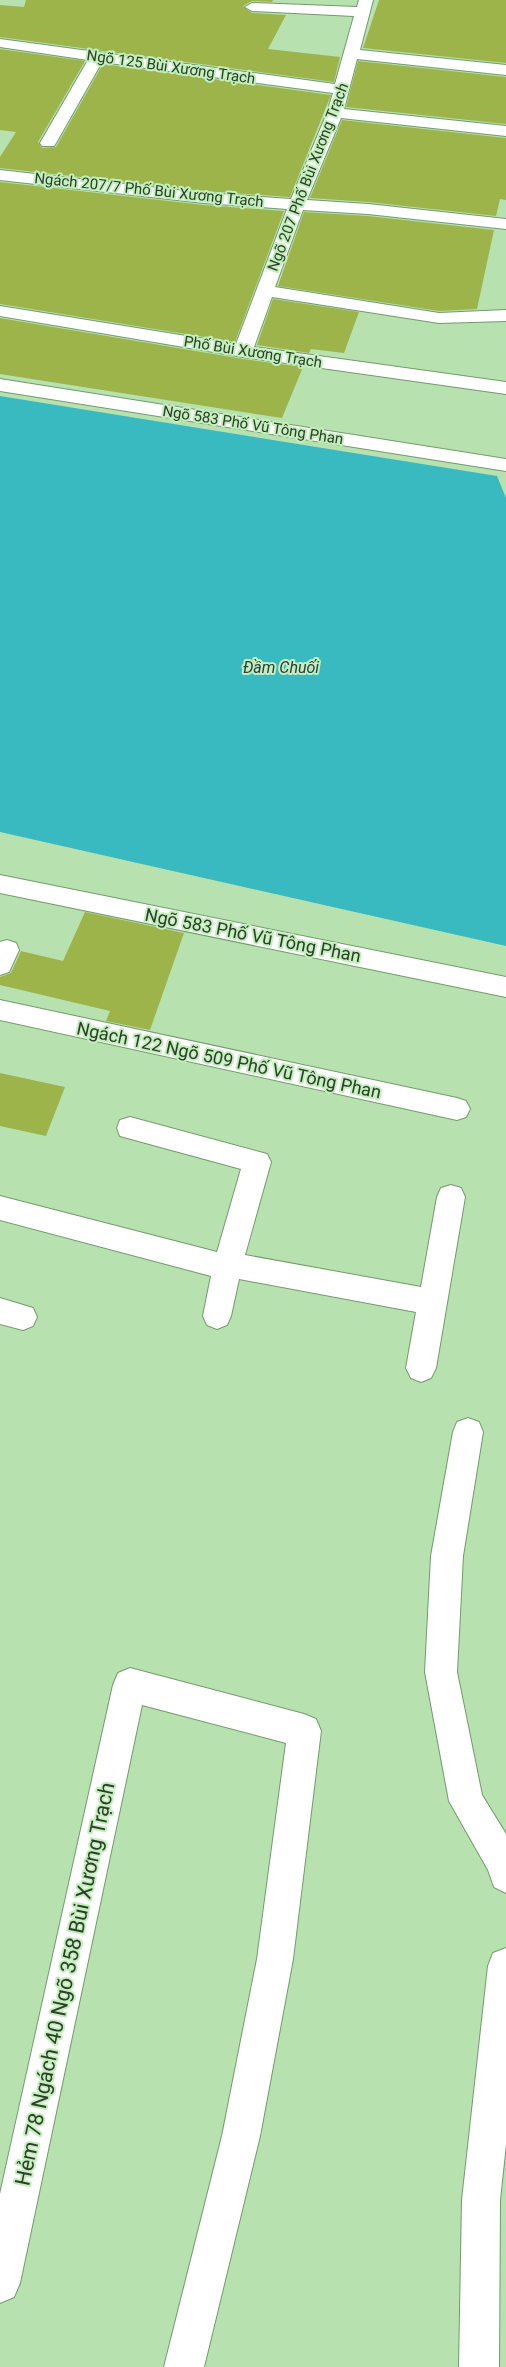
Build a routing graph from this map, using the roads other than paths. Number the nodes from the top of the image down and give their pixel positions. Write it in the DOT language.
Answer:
graph roads {
  1 [pos="364,6"];
  2 [pos="252,7"];
  3 [pos="0,43"];
  4 [pos="352,54"];
  5 [pos="97,57"];
  6 [pos="506,70"];
  7 [pos="343,90"];
  8 [pos="335,113"];
  9 [pos="506,132"];
  10 [pos="48,143"];
  11 [pos="0,175"];
  12 [pos="297,204"];
  13 [pos="506,224"];
  14 [pos="265,290"];
  15 [pos="0,311"];
  16 [pos="506,315"];
  17 [pos="243,351"];
  18 [pos="0,385"];
  19 [pos="506,388"];
  20 [pos="506,465"];
  21 [pos="0,884"];
  22 [pos="506,987"];
  23 [pos="0,1010"];
  24 [pos="457,1110"];
  25 [pos="130,1128"];
  26 [pos="451,1197"];
  27 [pos="0,1208"];
  28 [pos="227,1267"];
  29 [pos="432,1302"];
  30 [pos="217,1316"];
  31 [pos="420,1368"];
  32 [pos="468,1432"];
  33 [pos="506,1874"];
  34 [pos="506,1966"];
  35 [pos="0,2283"];
  36 [pos="184,2367"];
  37 [pos="478,2367"];
  1 -- 2 [label="street"];
  1 -- 4 [label="street, Ngõ 207 Phố Bùi Xương Trạch"];
  3 -- 5 [label="street, Ngõ 125 Bùi Xương Trạch"];
  4 -- 6 [label="street"];
  4 -- 7 [label="street, Ngõ 207 Phố Bùi Xương Trạch"];
  5 -- 7 [label="street, Ngõ 125 Bùi Xương Trạch"];
  5 -- 10 [label="street"];
  7 -- 8 [label="street, Ngõ 207 Phố Bùi Xương Trạch"];
  8 -- 9 [label="street"];
  8 -- 12 [label="street, Ngõ 207 Phố Bùi Xương Trạch"];
  11 -- 12 [label="street, Ngách 207/7 Phố Bùi Xương Trạch"];
  12 -- 13 [label="street, Ngách 207/7 Phố Bùi Xương Trạch"];
  12 -- 14 [label="street, Ngõ 207 Phố Bùi Xương Trạch"];
  14 -- 16 [label="street"];
  14 -- 17 [label="street, Ngõ 207 Phố Bùi Xương Trạch"];
  15 -- 17 [label="street, Phố Bùi Xương Trạch"];
  17 -- 19 [label="street, Phố Bùi Xương Trạch"];
  18 -- 20 [label="street, Ngõ 583 Phố Vũ Tông Phan"];
  21 -- 22 [label="street, Ngõ 583 Phố Vũ Tông Phan"];
  23 -- 24 [label="street, Ngách 122 Ngõ 509 Phố Vũ Tông Phan"];
  25 -- 28 [label="street"];
  26 -- 29 [label="street"];
  27 -- 28 [label="street"];
  28 -- 29 [label="street"];
  28 -- 30 [label="street"];
  29 -- 31 [label="street"];
  32 -- 33 [label="street"];
  34 -- 37 [label="street"];
  35 -- 36 [label="street, Hẻm 78 Ngách 40 Ngõ 358 Bùi Xương Trạch"];
}
